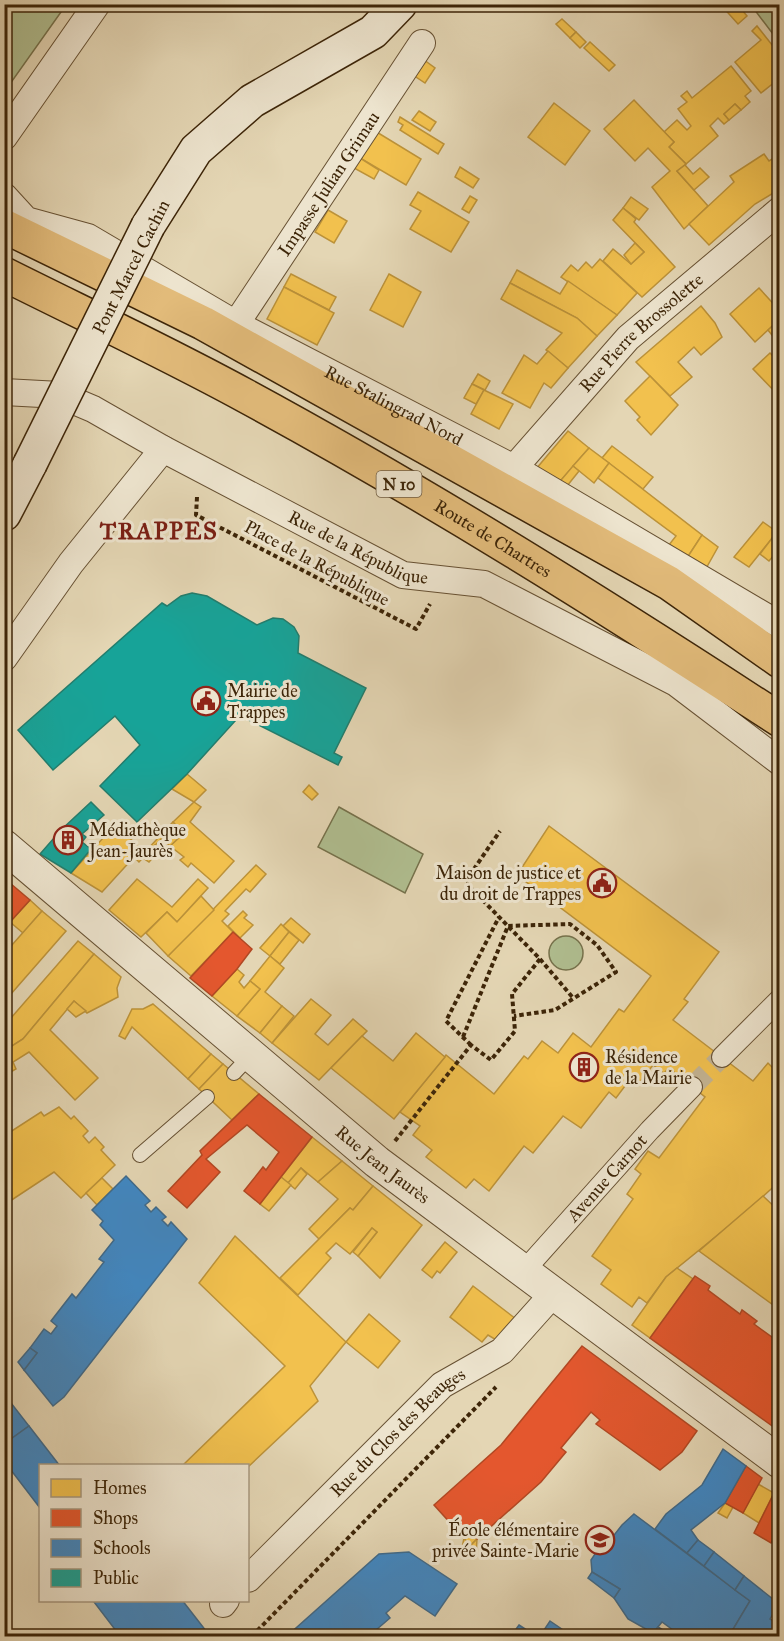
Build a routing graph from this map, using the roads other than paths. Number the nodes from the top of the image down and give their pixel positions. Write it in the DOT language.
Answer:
graph roads {
  1 [pos="97,4"];
  2 [pos="400,4"];
  3 [pos="422,43"];
  4 [pos="4,137"];
  5 [pos="4,196"];
  6 [pos="780,210"];
  7 [pos="4,226"];
  8 [pos="4,274"];
  9 [pos="236,324"];
  10 [pos="4,392"];
  11 [pos="163,449"];
  12 [pos="514,468"];
  13 [pos="4,514"];
  14 [pos="780,625"];
  15 [pos="4,658"];
  16 [pos="780,661"];
  17 [pos="780,720"];
  18 [pos="780,762"];
  19 [pos="4,846"];
  20 [pos="780,999"];
  21 [pos="722,1057"];
  22 [pos="692,1087"];
  23 [pos="207,1097"];
  24 [pos="140,1155"];
  25 [pos="523,1272"];
  26 [pos="553,1294"];
  27 [pos="780,1462"];
  28 [pos="249,1579"];
  1 -- 4 [label="street"];
  2 -- 13 [label="main road, Pont Marcel Cachin, bridge"];
  3 -- 9 [label="street, Impasse Julian Grimau"];
  5 -- 9 [label="street, Rue Stalingrad Nord"];
  6 -- 12 [label="street, Rue Pierre Brossolette"];
  7 -- 16 [label="main road, N 10"];
  8 -- 17 [label="main road, Route de Chartres / N 10"];
  9 -- 12 [label="street, Rue Stalingrad Nord"];
  10 -- 11 [label="street, Rue de la République"];
  11 -- 15 [label="street"];
  11 -- 18 [label="street, Rue de la République"];
  12 -- 14 [label="street, Rue Stalingrad Nord"];
  19 -- 25 [label="street, Rue Jean Jaurès"];
  20 -- 21 [label="street"];
  22 -- 25 [label="street, Avenue Carnot"];
  23 -- 24 [label="lane"];
  25 -- 26 [label="street, Rue Jean Jaurès"];
  26 -- 27 [label="street, Rue Jean Jaurès"];
  26 -- 28 [label="street, Rue du Clos des Beauges"];
}
